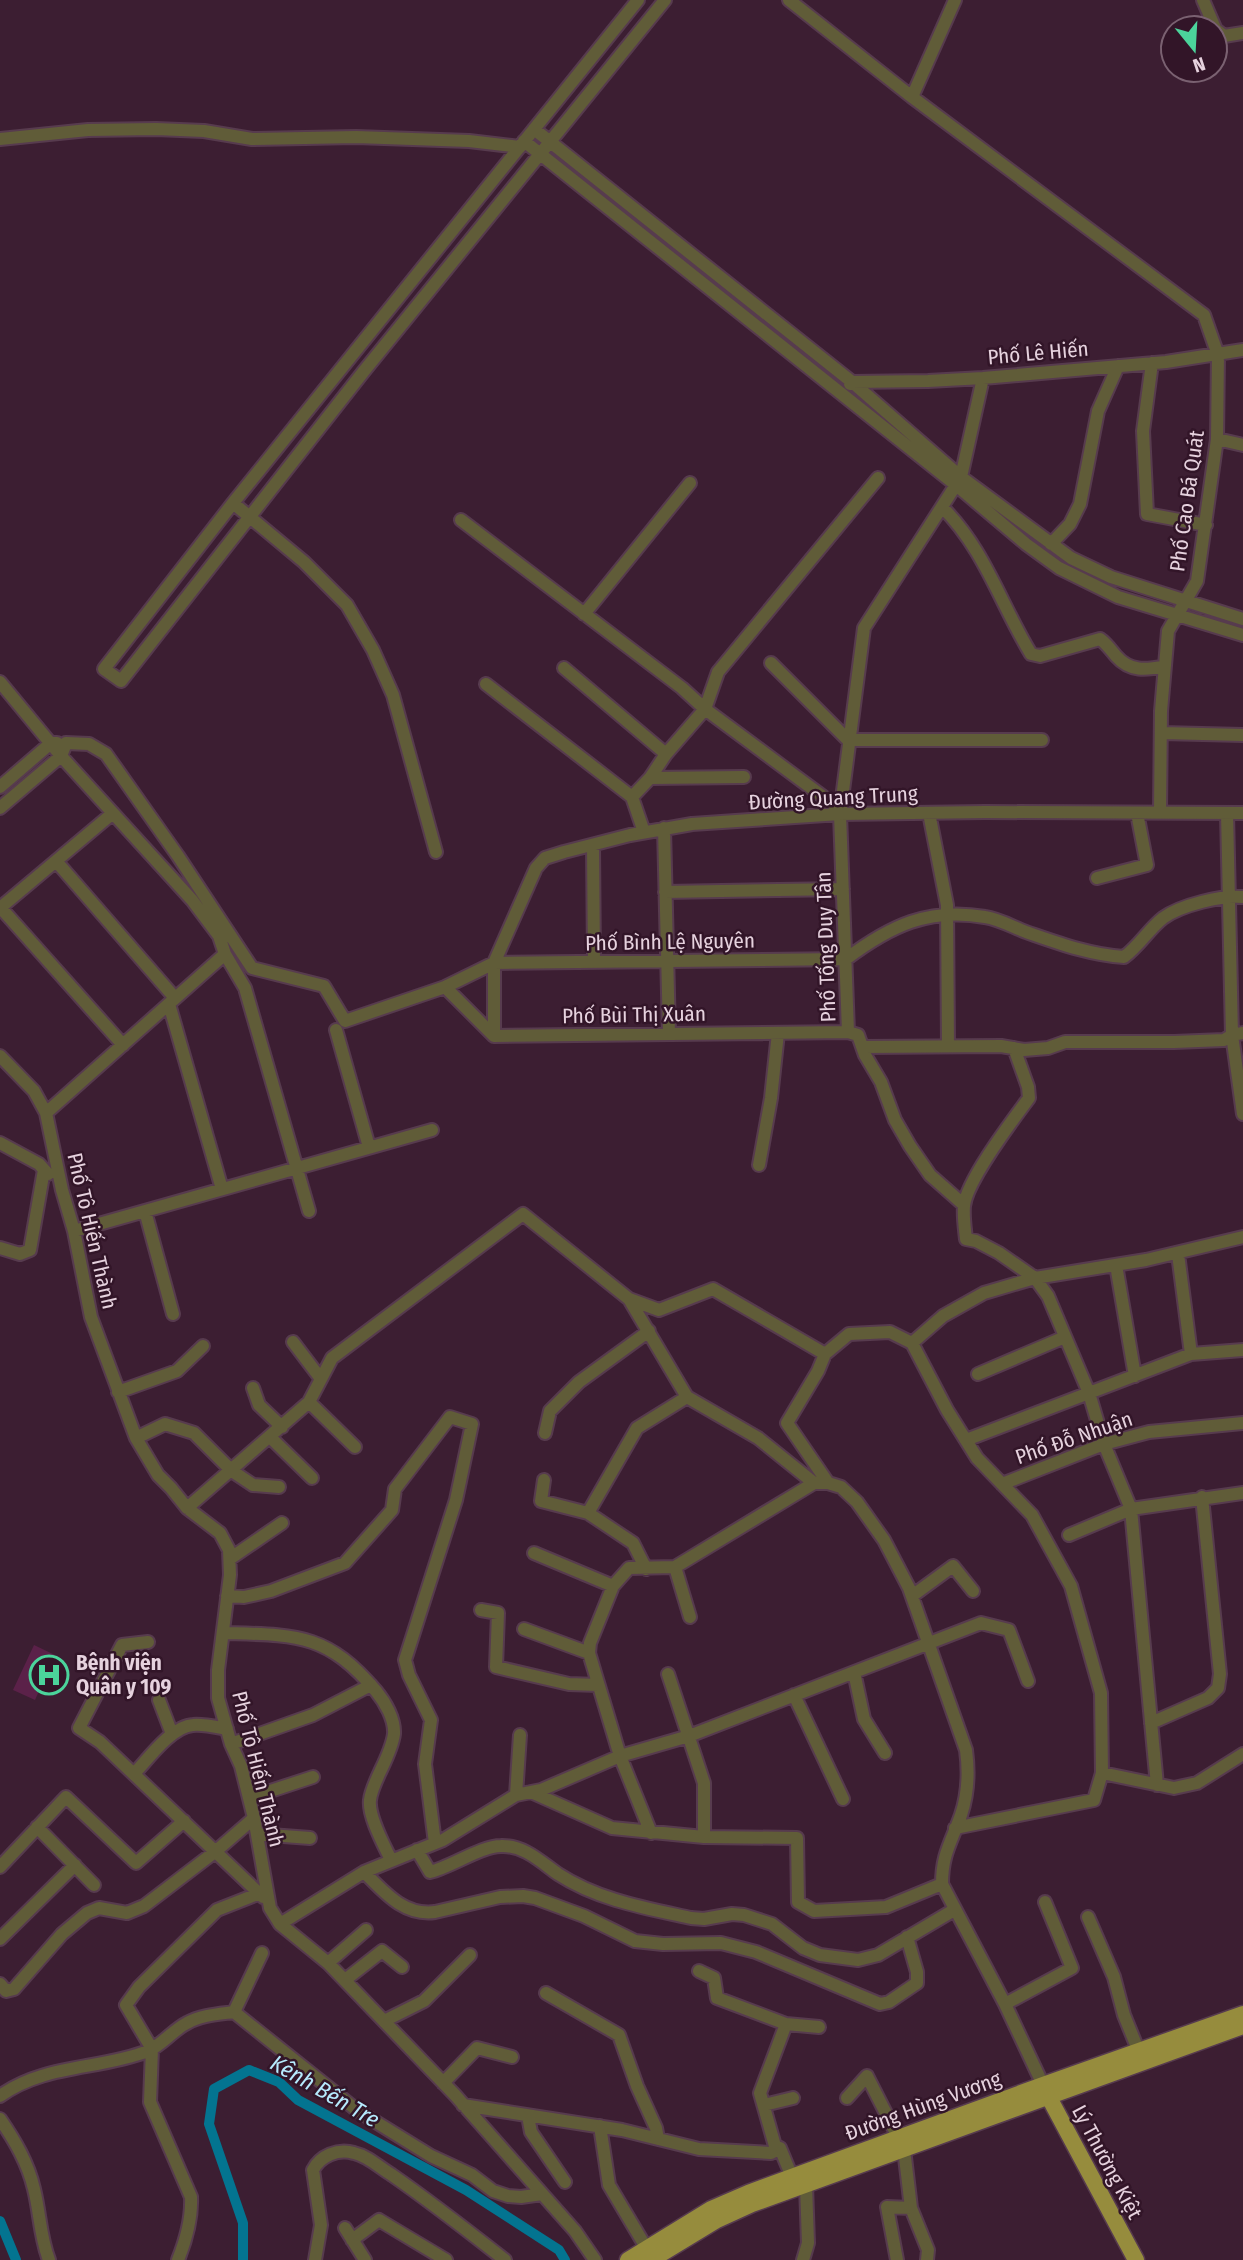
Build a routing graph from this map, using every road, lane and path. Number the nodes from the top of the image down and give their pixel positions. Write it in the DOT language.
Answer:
graph roads {
  1 [pos="638,0"];
  2 [pos="665,0"];
  3 [pos="789,0"];
  4 [pos="955,0"];
  5 [pos="912,97"];
  6 [pos="534,129"];
  7 [pos="0,139"];
  8 [pos="550,142"];
  9 [pos="522,144"];
  10 [pos="540,155"];
  11 [pos="1243,350"];
  12 [pos="1218,355"];
  13 [pos="1152,363"];
  14 [pos="1118,366"];
  15 [pos="983,378"];
  16 [pos="852,382"];
  17 [pos="841,394"];
  18 [pos="1217,439"];
  19 [pos="1243,445"];
  20 [pos="878,478"];
  21 [pos="959,481"];
  22 [pos="690,484"];
  23 [pos="233,503"];
  24 [pos="942,507"];
  25 [pos="250,517"];
  26 [pos="461,520"];
  27 [pos="1206,525"];
  28 [pos="1051,544"];
  29 [pos="1185,601"];
  30 [pos="584,614"];
  31 [pos="1178,614"];
  32 [pos="1243,619"];
  33 [pos="1243,635"];
  34 [pos="771,663"];
  35 [pos="1165,666"];
  36 [pos="564,668"];
  37 [pos="0,682"];
  38 [pos="486,684"];
  39 [pos="705,709"];
  40 [pos="1162,733"];
  41 [pos="1243,735"];
  42 [pos="848,740"];
  43 [pos="1042,740"];
  44 [pos="51,743"];
  45 [pos="66,743"];
  46 [pos="666,754"];
  47 [pos="61,756"];
  48 [pos="744,777"];
  49 [pos="650,778"];
  50 [pos="0,787"];
  51 [pos="632,797"];
  52 [pos="0,808"];
  53 [pos="840,812"];
  54 [pos="1160,812"];
  55 [pos="113,813"];
  56 [pos="929,813"];
  57 [pos="1137,813"];
  58 [pos="1227,813"];
  59 [pos="1243,813"];
  60 [pos="664,828"];
  61 [pos="644,832"];
  62 [pos="593,845"];
  63 [pos="436,852"];
  64 [pos="56,861"];
  65 [pos="1097,878"];
  66 [pos="843,889"];
  67 [pos="665,892"];
  68 [pos="1228,895"];
  69 [pos="1243,897"];
  70 [pos="0,908"];
  71 [pos="946,915"];
  72 [pos="225,954"];
  73 [pos="845,958"];
  74 [pos="594,962"];
  75 [pos="667,962"];
  76 [pos="494,963"];
  77 [pos="445,987"];
  78 [pos="172,1001"];
  79 [pos="336,1030"];
  80 [pos="848,1032"];
  81 [pos="778,1033"];
  82 [pos="669,1034"];
  83 [pos="1237,1034"];
  84 [pos="494,1036"];
  85 [pos="122,1045"];
  86 [pos="863,1046"];
  87 [pos="948,1046"];
  88 [pos="1014,1048"];
  89 [pos="0,1056"];
  90 [pos="46,1113"];
  91 [pos="1243,1114"];
  92 [pos="432,1130"];
  93 [pos="0,1143"];
  94 [pos="369,1147"];
  95 [pos="759,1165"];
  96 [pos="297,1168"];
  97 [pos="44,1170"];
  98 [pos="222,1189"];
  99 [pos="62,1190"];
  100 [pos="964,1205"];
  101 [pos="145,1211"];
  102 [pos="309,1211"];
  103 [pos="74,1231"];
  104 [pos="1243,1237"];
  105 [pos="0,1248"];
  106 [pos="1178,1254"];
  107 [pos="1116,1265"];
  108 [pos="1035,1278"];
  109 [pos="629,1299"];
  110 [pos="659,1310"];
  111 [pos="173,1314"];
  112 [pos="640,1316"];
  113 [pos="649,1331"];
  114 [pos="1065,1337"];
  115 [pos="293,1342"];
  116 [pos="912,1343"];
  117 [pos="203,1346"];
  118 [pos="1243,1350"];
  119 [pos="825,1354"];
  120 [pos="1191,1354"];
  121 [pos="978,1374"];
  122 [pos="1135,1376"];
  123 [pos="321,1379"];
  124 [pos="253,1388"];
  125 [pos="118,1392"];
  126 [pos="1089,1393"];
  127 [pos="687,1397"];
  128 [pos="309,1402"];
  129 [pos="1243,1423"];
  130 [pos="282,1427"];
  131 [pos="545,1433"];
  132 [pos="270,1437"];
  133 [pos="136,1438"];
  134 [pos="966,1440"];
  135 [pos="1104,1444"];
  136 [pos="355,1447"];
  137 [pos="232,1471"];
  138 [pos="312,1478"];
  139 [pos="544,1480"];
  140 [pos="814,1483"];
  141 [pos="828,1483"];
  142 [pos="1002,1484"];
  143 [pos="279,1487"];
  144 [pos="1243,1493"];
  145 [pos="1202,1497"];
  146 [pos="187,1508"];
  147 [pos="1131,1509"];
  148 [pos="588,1513"];
  149 [pos="282,1523"];
  150 [pos="1069,1535"];
  151 [pos="534,1553"];
  152 [pos="231,1558"];
  153 [pos="675,1567"];
  154 [pos="646,1569"];
  155 [pos="613,1586"];
  156 [pos="973,1591"];
  157 [pos="227,1596"];
  158 [pos="912,1596"];
  159 [pos="481,1610"];
  160 [pos="690,1617"];
  161 [pos="524,1629"];
  162 [pos="223,1633"];
  163 [pos="148,1642"];
  164 [pos="929,1643"];
  165 [pos="589,1653"];
  166 [pos="854,1672"];
  167 [pos="668,1674"];
  168 [pos="1028,1681"];
  169 [pos="371,1685"];
  170 [pos="598,1685"];
  171 [pos="794,1695"];
  172 [pos="159,1700"];
  173 [pos="1151,1723"];
  174 [pos="226,1729"];
  175 [pos="172,1734"];
  176 [pos="520,1735"];
  177 [pos="689,1736"];
  178 [pos="231,1744"];
  179 [pos="885,1753"];
  180 [pos="1243,1754"];
  181 [pos="620,1756"];
  182 [pos="1102,1773"];
  183 [pos="134,1774"];
  184 [pos="313,1777"];
  185 [pos="1157,1784"];
  186 [pos="531,1792"];
  187 [pos="516,1795"];
  188 [pos="249,1798"];
  189 [pos="843,1799"];
  190 [pos="254,1818"];
  191 [pos="184,1821"];
  192 [pos="37,1828"];
  193 [pos="955,1828"];
  194 [pos="651,1833"];
  195 [pos="257,1834"];
  196 [pos="704,1837"];
  197 [pos="310,1838"];
  198 [pos="435,1843"];
  199 [pos="417,1850"];
  200 [pos="216,1851"];
  201 [pos="391,1860"];
  202 [pos="75,1865"];
  203 [pos="0,1867"];
  204 [pos="364,1872"];
  205 [pos="942,1884"];
  206 [pos="94,1885"];
  207 [pos="260,1893"];
  208 [pos="1045,1902"];
  209 [pos="270,1908"];
  210 [pos="954,1910"];
  211 [pos="1088,1917"];
  212 [pos="280,1924"];
  213 [pos="366,1930"];
  214 [pos="907,1937"];
  215 [pos="0,1939"];
  216 [pos="262,1953"];
  217 [pos="470,1955"];
  218 [pos="328,1963"];
  219 [pos="402,1968"];
  220 [pos="699,1971"];
  221 [pos="345,1980"];
  222 [pos="0,1984"];
  223 [pos="546,1993"];
  224 [pos="1005,2004"];
  225 [pos="234,2012"];
  226 [pos="1243,2014"];
  227 [pos="384,2021"];
  228 [pos="786,2024"];
  229 [pos="1243,2026"];
  230 [pos="819,2027"];
  231 [pos="152,2049"];
  232 [pos="1139,2052"];
  233 [pos="512,2057"];
  234 [pos="443,2083"];
  235 [pos="1046,2091"];
  236 [pos="0,2096"];
  237 [pos="793,2098"];
  238 [pos="847,2098"];
  239 [pos="463,2105"];
  240 [pos="764,2105"];
  241 [pos="528,2116"];
  242 [pos="0,2119"];
  243 [pos="600,2126"];
  244 [pos="658,2139"];
  245 [pos="901,2143"];
  246 [pos="780,2148"];
  247 [pos="799,2181"];
  248 [pos="565,2182"];
  249 [pos="542,2194"];
  250 [pos="911,2208"];
  251 [pos="345,2228"];
  252 [pos="352,2240"];
  253 [pos="649,2254"];
  254 [pos="49,2260"];
  255 [pos="178,2260"];
  256 [pos="315,2260"];
  257 [pos="365,2260"];
  258 [pos="446,2260"];
  259 [pos="506,2260"];
  260 [pos="595,2260"];
  261 [pos="628,2260"];
  262 [pos="803,2260"];
  263 [pos="897,2260"];
  264 [pos="927,2260"];
  265 [pos="1136,2260"];
  1 -- 6 [label="street"];
  2 -- 8 [label="street"];
  3 -- 5 [label="street, Phố Cao Bá Quát"];
  4 -- 5 [label="street"];
  5 -- 12 [label="street, Phố Cao Bá Quát"];
  6 -- 8 [label="street"];
  6 -- 9 [label="street"];
  7 -- 9 [label="street"];
  8 -- 10 [label="street"];
  8 -- 16 [label="street"];
  9 -- 10 [label="street"];
  9 -- 23 [label="street"];
  10 -- 17 [label="street"];
  10 -- 25 [label="street"];
  11 -- 12 [label="street, Phố Lê Hiến"];
  12 -- 13 [label="street, Phố Lê Hiến"];
  12 -- 18 [label="street, Phố Cao Bá Quát"];
  13 -- 14 [label="street, Phố Lê Hiến"];
  13 -- 27 [label="street"];
  14 -- 15 [label="street, Phố Lê Hiến"];
  14 -- 28 [label="street"];
  15 -- 16 [label="street, Phố Lê Hiến"];
  15 -- 21 [label="street, Phố Tống Duy Tân"];
  16 -- 17 [label="street"];
  16 -- 21 [label="street"];
  17 -- 21 [label="street"];
  18 -- 19 [label="street"];
  18 -- 27 [label="street, Phố Cao Bá Quát"];
  20 -- 39 [label="street"];
  21 -- 24 [label="street, Phố Tống Duy Tân"];
  21 -- 28 [label="street"];
  21 -- 31 [label="street"];
  22 -- 30 [label="street"];
  23 -- 25 [label="street"];
  23 -- 25 [label="street"];
  24 -- 35 [label="street"];
  24 -- 42 [label="street, Phố Tống Duy Tân"];
  25 -- 63 [label="street"];
  26 -- 30 [label="street"];
  27 -- 29 [label="street, Phố Cao Bá Quát"];
  28 -- 29 [label="street"];
  29 -- 31 [label="street, Phố Cao Bá Quát"];
  29 -- 32 [label="street"];
  30 -- 39 [label="street"];
  31 -- 33 [label="street"];
  31 -- 35 [label="street, Phố Cao Bá Quát"];
  34 -- 42 [label="street"];
  35 -- 40 [label="street, Phố Cao Bá Quát"];
  36 -- 46 [label="street"];
  37 -- 44 [label="street"];
  38 -- 51 [label="street"];
  39 -- 46 [label="street"];
  39 -- 53 [label="street"];
  40 -- 41 [label="street"];
  40 -- 54 [label="street, Phố Cao Bá Quát"];
  42 -- 43 [label="street"];
  42 -- 53 [label="street, Phố Tống Duy Tân"];
  44 -- 45 [label="street"];
  44 -- 47 [label="street"];
  44 -- 50 [label="street"];
  45 -- 47 [label="street"];
  45 -- 77 [label="street"];
  46 -- 49 [label="street"];
  47 -- 52 [label="street"];
  47 -- 55 [label="street"];
  48 -- 49 [label="street"];
  49 -- 51 [label="street"];
  51 -- 61 [label="street"];
  53 -- 56 [label="street, Đường Quang Trung"];
  53 -- 60 [label="street, Đường Quang Trung"];
  53 -- 66 [label="street, Phố Tống Duy Tân"];
  54 -- 57 [label="street, Đường Quang Trung"];
  54 -- 58 [label="street, Đường Quang Trung"];
  55 -- 64 [label="street"];
  55 -- 72 [label="street"];
  56 -- 57 [label="street, Đường Quang Trung"];
  56 -- 71 [label="street"];
  57 -- 65 [label="street"];
  58 -- 59 [label="street, Đường Quang Trung"];
  58 -- 68 [label="street"];
  60 -- 61 [label="street, Đường Quang Trung"];
  60 -- 67 [label="street"];
  61 -- 62 [label="street, Đường Quang Trung"];
  62 -- 74 [label="street"];
  62 -- 76 [label="street, Đường Quang Trung"];
  64 -- 70 [label="street"];
  64 -- 78 [label="street"];
  66 -- 67 [label="street"];
  66 -- 73 [label="street, Phố Tống Duy Tân"];
  67 -- 75 [label="street"];
  68 -- 69 [label="street"];
  68 -- 71 [label="street"];
  68 -- 83 [label="street"];
  70 -- 85 [label="street"];
  71 -- 73 [label="street"];
  71 -- 87 [label="street"];
  72 -- 78 [label="street"];
  72 -- 96 [label="street"];
  73 -- 75 [label="street, Phố Bình Lệ Nguyên"];
  73 -- 80 [label="street, Phố Tống Duy Tân"];
  74 -- 75 [label="street, Phố Bình Lệ Nguyên"];
  74 -- 76 [label="street, Phố Bình Lệ Nguyên"];
  75 -- 82 [label="street"];
  76 -- 77 [label="street"];
  76 -- 84 [label="street"];
  77 -- 84 [label="street"];
  78 -- 85 [label="street"];
  78 -- 98 [label="street"];
  79 -- 94 [label="street"];
  80 -- 81 [label="street, Phố Bùi Thị Xuân"];
  80 -- 86 [label="street, Phố Tống Duy Tân"];
  81 -- 82 [label="street, Phố Bùi Thị Xuân"];
  81 -- 95 [label="street"];
  82 -- 84 [label="street, Phố Bùi Thị Xuân"];
  83 -- 88 [label="street"];
  83 -- 91 [label="street"];
  85 -- 90 [label="street"];
  86 -- 87 [label="street"];
  86 -- 100 [label="street, Phố Tống Duy Tân"];
  87 -- 88 [label="street"];
  88 -- 100 [label="street"];
  89 -- 90 [label="street, Phố Tô Hiến Thành"];
  90 -- 99 [label="street, Phố Tô Hiến Thành"];
  92 -- 94 [label="street"];
  93 -- 97 [label="street"];
  94 -- 96 [label="street"];
  96 -- 98 [label="street"];
  96 -- 102 [label="street"];
  97 -- 99 [label="street"];
  97 -- 105 [label="street"];
  98 -- 101 [label="street"];
  99 -- 103 [label="street, Phố Tô Hiến Thành"];
  100 -- 108 [label="street"];
  101 -- 103 [label="street"];
  101 -- 111 [label="street"];
  103 -- 125 [label="street, Phố Tô Hiến Thành"];
  104 -- 106 [label="street"];
  106 -- 107 [label="street"];
  106 -- 120 [label="street"];
  107 -- 108 [label="street"];
  107 -- 122 [label="street"];
  108 -- 114 [label="street"];
  108 -- 116 [label="street"];
  109 -- 110 [label="street"];
  109 -- 112 [label="street"];
  109 -- 123 [label="street"];
  110 -- 112 [label="street"];
  110 -- 119 [label="street"];
  112 -- 113 [label="street"];
  113 -- 127 [label="street"];
  113 -- 131 [label="street"];
  114 -- 121 [label="street"];
  114 -- 126 [label="street"];
  115 -- 123 [label="street"];
  116 -- 119 [label="street"];
  116 -- 134 [label="street"];
  117 -- 125 [label="street"];
  118 -- 120 [label="street"];
  119 -- 141 [label="street"];
  120 -- 122 [label="street"];
  122 -- 126 [label="street"];
  123 -- 128 [label="street"];
  124 -- 130 [label="street"];
  125 -- 133 [label="street, Phố Tô Hiến Thành"];
  126 -- 134 [label="street"];
  126 -- 135 [label="street"];
  127 -- 140 [label="street"];
  127 -- 148 [label="street"];
  128 -- 130 [label="street"];
  128 -- 136 [label="street"];
  129 -- 135 [label="street, Phố Đỗ Nhuận"];
  130 -- 132 [label="street"];
  132 -- 137 [label="street"];
  132 -- 138 [label="street"];
  133 -- 137 [label="street"];
  133 -- 146 [label="street, Phố Tô Hiến Thành"];
  134 -- 142 [label="street"];
  135 -- 142 [label="street, Phố Đỗ Nhuận"];
  135 -- 147 [label="street"];
  137 -- 143 [label="street"];
  137 -- 146 [label="street"];
  139 -- 148 [label="street"];
  140 -- 141 [label="street"];
  140 -- 153 [label="street"];
  141 -- 158 [label="street"];
  142 -- 182 [label="street"];
  144 -- 145 [label="street"];
  145 -- 147 [label="street"];
  145 -- 173 [label="street"];
  146 -- 152 [label="street, Phố Tô Hiến Thành"];
  147 -- 150 [label="street"];
  147 -- 173 [label="street"];
  148 -- 154 [label="street"];
  149 -- 152 [label="street"];
  151 -- 155 [label="street"];
  152 -- 157 [label="street, Phố Tô Hiến Thành"];
  153 -- 154 [label="street"];
  153 -- 160 [label="street"];
  154 -- 155 [label="street"];
  155 -- 165 [label="street"];
  156 -- 158 [label="street"];
  157 -- 162 [label="street, Phố Tô Hiến Thành"];
  157 -- 198 [label="street"];
  158 -- 164 [label="street"];
  159 -- 170 [label="street"];
  161 -- 165 [label="street"];
  162 -- 169 [label="street"];
  162 -- 174 [label="street, Phố Tô Hiến Thành"];
  163 -- 183 [label="street"];
  164 -- 166 [label="street"];
  164 -- 168 [label="street"];
  164 -- 193 [label="street"];
  165 -- 170 [label="street"];
  166 -- 171 [label="street"];
  166 -- 179 [label="street"];
  167 -- 177 [label="street"];
  169 -- 178 [label="street"];
  169 -- 201 [label="street"];
  170 -- 181 [label="street"];
  171 -- 177 [label="street"];
  171 -- 189 [label="street"];
  172 -- 175 [label="street"];
  173 -- 185 [label="street"];
  174 -- 175 [label="street"];
  174 -- 178 [label="street, Phố Tô Hiến Thành"];
  175 -- 183 [label="street"];
  176 -- 187 [label="street"];
  177 -- 181 [label="street"];
  177 -- 196 [label="street"];
  178 -- 188 [label="street, Phố Tô Hiến Thành"];
  180 -- 185 [label="street"];
  181 -- 186 [label="street"];
  181 -- 194 [label="street"];
  182 -- 185 [label="street"];
  182 -- 193 [label="street"];
  183 -- 191 [label="street"];
  184 -- 188 [label="street"];
  186 -- 187 [label="street"];
  186 -- 194 [label="street"];
  187 -- 198 [label="street"];
  188 -- 190 [label="street, Phố Tô Hiến Thành"];
  190 -- 195 [label="street, Phố Tô Hiến Thành"];
  190 -- 200 [label="street"];
  191 -- 192 [label="street"];
  191 -- 200 [label="street"];
  192 -- 202 [label="street"];
  192 -- 203 [label="street"];
  193 -- 205 [label="street"];
  194 -- 196 [label="street"];
  195 -- 197 [label="street"];
  195 -- 209 [label="street, Phố Tô Hiến Thành"];
  196 -- 205 [label="street"];
  198 -- 199 [label="street"];
  199 -- 201 [label="street"];
  199 -- 214 [label="street"];
  200 -- 207 [label="street"];
  200 -- 222 [label="street"];
  201 -- 204 [label="street"];
  202 -- 206 [label="street"];
  202 -- 215 [label="street"];
  204 -- 212 [label="street"];
  204 -- 214 [label="street"];
  205 -- 210 [label="street"];
  207 -- 209 [label="street"];
  207 -- 231 [label="street"];
  208 -- 224 [label="street"];
  209 -- 212 [label="street, Phố Tô Hiến Thành"];
  210 -- 214 [label="street"];
  210 -- 224 [label="street"];
  211 -- 232 [label="street"];
  212 -- 218 [label="street, Phố Tô Hiến Thành"];
  213 -- 218 [label="street"];
  216 -- 225 [label="street"];
  217 -- 227 [label="street"];
  218 -- 221 [label="street, Phố Tô Hiến Thành"];
  219 -- 221 [label="street"];
  220 -- 228 [label="street"];
  221 -- 227 [label="street, Phố Tô Hiến Thành"];
  223 -- 244 [label="street"];
  224 -- 235 [label="street"];
  225 -- 231 [label="street"];
  225 -- 249 [label="street"];
  226 -- 232 [label="main road, Đường Hùng Vương"];
  227 -- 234 [label="street, Phố Tô Hiến Thành"];
  228 -- 230 [label="street"];
  228 -- 240 [label="street"];
  229 -- 235 [label="main road, Đường Hùng Vương"];
  231 -- 236 [label="street"];
  231 -- 255 [label="street"];
  232 -- 235 [label="main road, Đường Hùng Vương"];
  233 -- 234 [label="street"];
  234 -- 239 [label="street, Phố Tô Hiến Thành"];
  235 -- 245 [label="main road, Đường Hùng Vương"];
  235 -- 265 [label="main road, Lý Thường Kiệt"];
  237 -- 240 [label="street"];
  238 -- 245 [label="street"];
  239 -- 241 [label="street"];
  239 -- 249 [label="street, Phố Tô Hiến Thành"];
  240 -- 246 [label="street"];
  241 -- 243 [label="street"];
  241 -- 248 [label="street"];
  242 -- 254 [label="street"];
  243 -- 244 [label="street"];
  243 -- 253 [label="street"];
  244 -- 246 [label="street"];
  245 -- 247 [label="main road, Đường Hùng Vương"];
  245 -- 250 [label="street"];
  246 -- 247 [label="street"];
  247 -- 253 [label="main road, Đường Hùng Vương"];
  247 -- 262 [label="street"];
  249 -- 260 [label="street, Phố Tô Hiến Thành"];
  250 -- 263 [label="street"];
  250 -- 264 [label="street"];
  251 -- 252 [label="street"];
  252 -- 257 [label="street"];
  252 -- 258 [label="street"];
  253 -- 261 [label="main road, Đường Hùng Vương"];
  256 -- 259 [label="street"];
}
